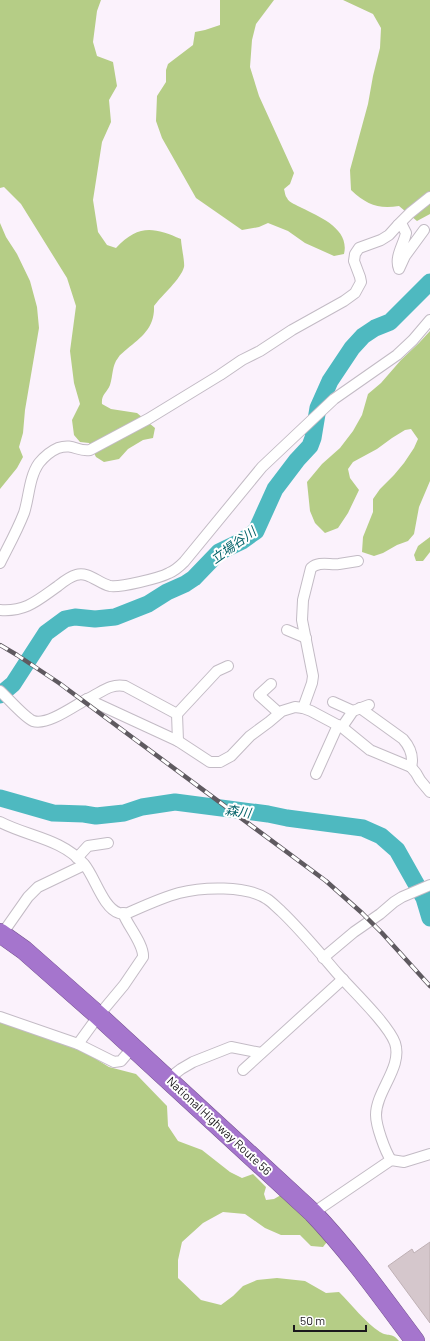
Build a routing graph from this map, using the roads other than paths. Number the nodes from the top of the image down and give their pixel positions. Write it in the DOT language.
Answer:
graph roads {
  1 [pos="430,197"];
  2 [pos="398,226"];
  3 [pos="424,230"];
  4 [pos="430,320"];
  5 [pos="358,561"];
  6 [pos="0,563"];
  7 [pos="0,610"];
  8 [pos="287,630"];
  9 [pos="306,638"];
  10 [pos="228,666"];
  11 [pos="271,684"];
  12 [pos="0,691"];
  13 [pos="87,699"];
  14 [pos="333,702"];
  15 [pos="303,708"];
  16 [pos="361,708"];
  17 [pos="279,713"];
  18 [pos="177,714"];
  19 [pos="340,726"];
  20 [pos="178,741"];
  21 [pos="411,767"];
  22 [pos="316,774"];
  23 [pos="430,792"];
  24 [pos="0,822"];
  25 [pos="108,843"];
  26 [pos="81,862"];
  27 [pos="430,886"];
  28 [pos="123,913"];
  29 [pos="1,935"];
  30 [pos="323,958"];
  31 [pos="343,979"];
  32 [pos="98,1016"];
  33 [pos="0,1017"];
  34 [pos="78,1044"];
  35 [pos="134,1048"];
  36 [pos="261,1053"];
  37 [pos="243,1070"];
  38 [pos="168,1079"];
  39 [pos="430,1154"];
  40 [pos="391,1160"];
  41 [pos="314,1213"];
  42 [pos="415,1341"];
  1 -- 2 [label="street"];
  2 -- 3 [label="street"];
  2 -- 6 [label="street"];
  4 -- 7 [label="street"];
  5 -- 9 [label="street"];
  8 -- 9 [label="street"];
  9 -- 15 [label="street"];
  10 -- 18 [label="street"];
  11 -- 17 [label="street"];
  12 -- 13 [label="street"];
  13 -- 18 [label="street"];
  13 -- 20 [label="street"];
  14 -- 16 [label="street"];
  15 -- 17 [label="street"];
  15 -- 19 [label="street"];
  16 -- 19 [label="street"];
  16 -- 21 [label="street"];
  17 -- 20 [label="street"];
  18 -- 20 [label="street"];
  19 -- 21 [label="street"];
  19 -- 22 [label="street"];
  21 -- 23 [label="street"];
  24 -- 26 [label="street"];
  25 -- 26 [label="street"];
  26 -- 28 [label="street"];
  26 -- 29 [label="street"];
  27 -- 30 [label="street"];
  28 -- 30 [label="street"];
  28 -- 32 [label="street"];
  29 -- 32 [label="highway, National Highway Route 56"];
  30 -- 31 [label="street"];
  31 -- 36 [label="street"];
  31 -- 40 [label="street"];
  32 -- 34 [label="street"];
  32 -- 35 [label="highway, National Highway Route 56"];
  33 -- 34 [label="street"];
  34 -- 35 [label="street"];
  35 -- 38 [label="highway, National Highway Route 56"];
  36 -- 37 [label="street"];
  36 -- 38 [label="street"];
  38 -- 41 [label="highway, National Highway Route 56"];
  39 -- 40 [label="street"];
  40 -- 41 [label="street"];
  41 -- 42 [label="highway, National Highway Route 56"];
}
